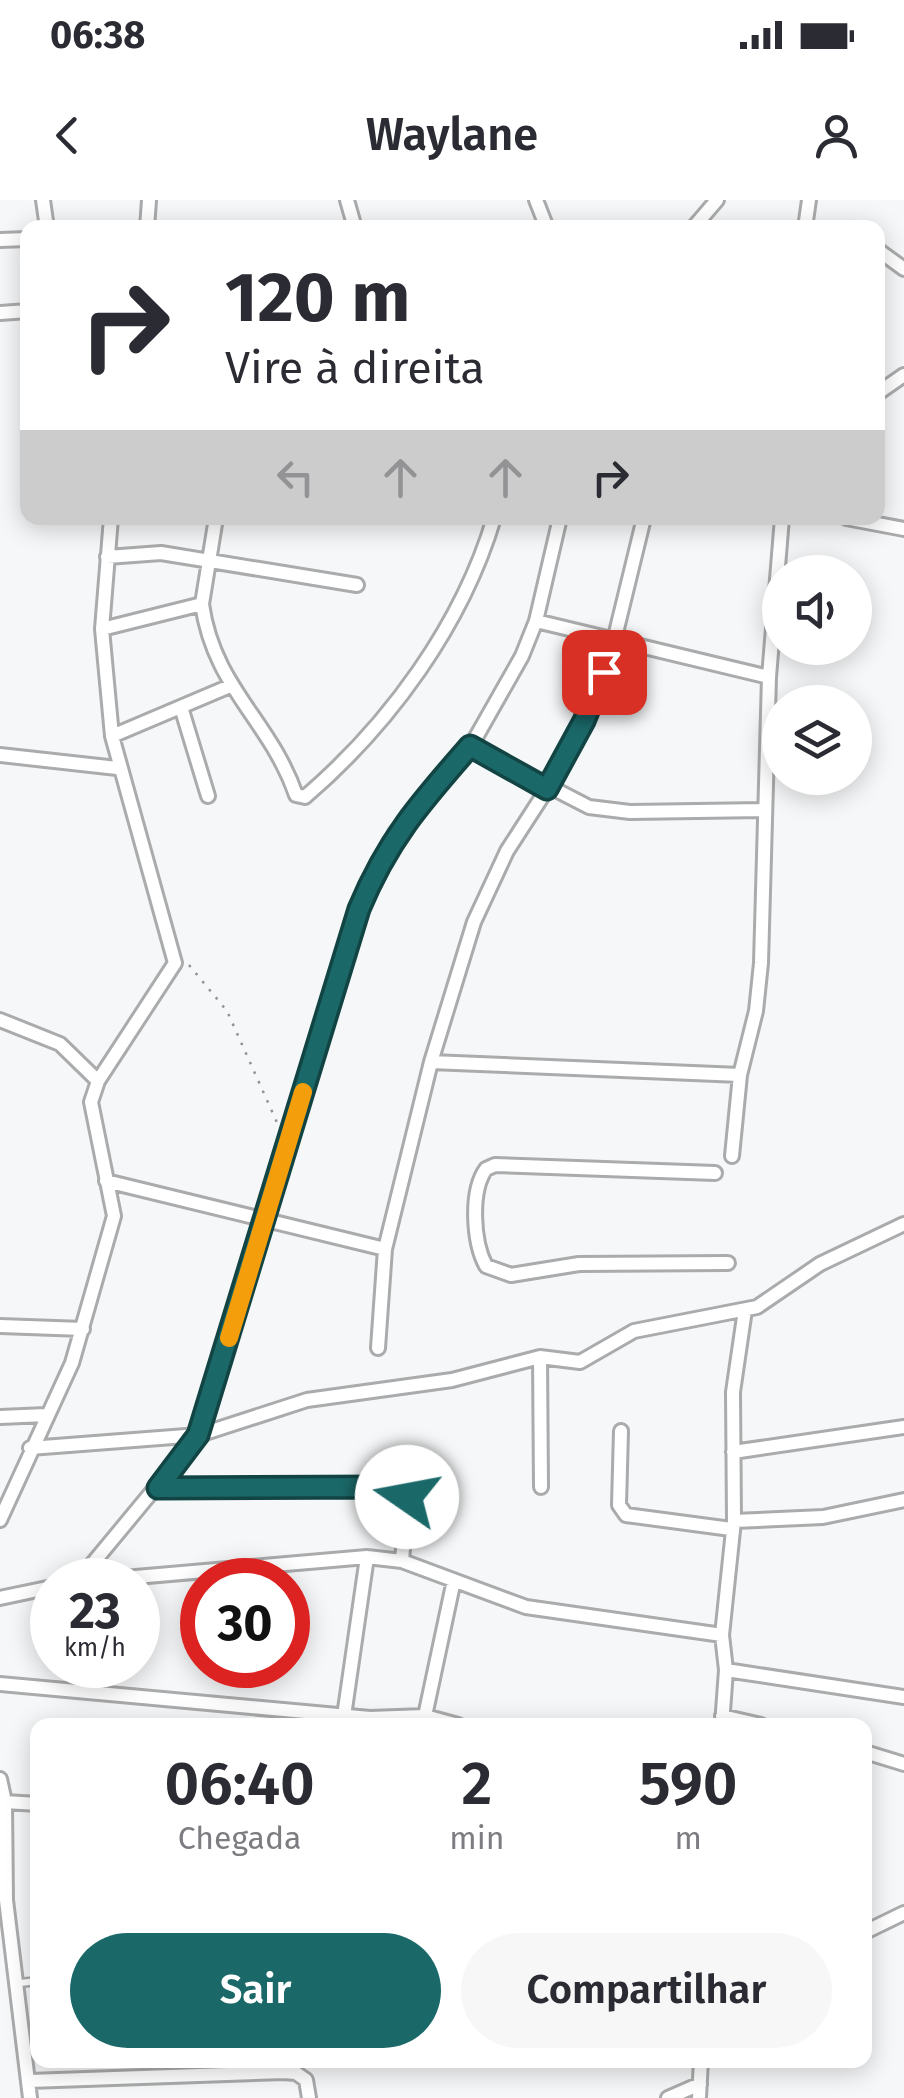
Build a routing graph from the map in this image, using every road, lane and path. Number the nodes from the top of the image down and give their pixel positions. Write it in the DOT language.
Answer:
graph roads {
  1 [pos="717,200"];
  2 [pos="700,220"];
  3 [pos="110,525"];
  4 [pos="215,525"];
  5 [pos="492,525"];
  6 [pos="558,525"];
  7 [pos="642,525"];
  8 [pos="781,525"];
  9 [pos="107,557"];
  10 [pos="209,560"];
  11 [pos="358,585"];
  12 [pos="202,604"];
  13 [pos="536,621"];
  14 [pos="102,630"];
  15 [pos="614,641"];
  16 [pos="769,676"];
  17 [pos="230,686"];
  18 [pos="181,707"];
  19 [pos="112,736"];
  20 [pos="470,746"];
  21 [pos="0,756"];
  22 [pos="117,768"];
  23 [pos="547,789"];
  24 [pos="208,796"];
  25 [pos="764,810"];
  26 [pos="174,950"];
  27 [pos="0,1020"];
  28 [pos="431,1062"];
  29 [pos="740,1076"];
  30 [pos="98,1081"];
  31 [pos="287,1144"];
  32 [pos="732,1156"];
  33 [pos="715,1173"];
  34 [pos="106,1181"];
  35 [pos="265,1221"];
  36 [pos="904,1224"];
  37 [pos="386,1249"];
  38 [pos="728,1262"];
  39 [pos="746,1310"];
  40 [pos="0,1326"];
  41 [pos="83,1330"];
  42 [pos="378,1348"];
  43 [pos="540,1357"];
  44 [pos="46,1415"];
  45 [pos="0,1417"];
  46 [pos="904,1427"];
  47 [pos="621,1431"];
  48 [pos="198,1435"];
  49 [pos="30,1448"];
  50 [pos="733,1452"];
  51 [pos="541,1487"];
  52 [pos="158,1488"];
  53 [pos="904,1500"];
  54 [pos="0,1520"];
  55 [pos="732,1525"];
  56 [pos="367,1557"];
  57 [pos="99,1558"];
  58 [pos="402,1562"];
  59 [pos="160,1575"];
  60 [pos="454,1580"];
  61 [pos="30,1592"];
  62 [pos="0,1598"];
  63 [pos="722,1635"];
  64 [pos="726,1670"];
  65 [pos="0,1684"];
  66 [pos="904,1698"];
  67 [pos="344,1716"];
  68 [pos="425,1716"];
  69 [pos="313,1718"];
  70 [pos="329,1718"];
  71 [pos="353,1718"];
  72 [pos="407,1718"];
  73 [pos="432,1718"];
  74 [pos="722,1718"];
  75 [pos="872,1754"];
  76 [pos="904,1764"];
  77 [pos="0,1779"];
  78 [pos="5,1802"];
  79 [pos="30,1804"];
  80 [pos="3,1889"];
  81 [pos="904,1913"];
  82 [pos="872,1929"];
  83 [pos="30,1982"];
  84 [pos="20,1983"];
  85 [pos="29,2081"];
  86 [pos="700,2091"];
  87 [pos="30,2098"];
  88 [pos="309,2098"];
  89 [pos="668,2098"];
  1 -- 2 [label="street"];
  3 -- 9 [label="street"];
  4 -- 10 [label="street"];
  5 -- 17 [label="street"];
  6 -- 13 [label="street"];
  7 -- 15 [label="street"];
  8 -- 16 [label="street"];
  9 -- 10 [label="street"];
  9 -- 14 [label="street"];
  10 -- 11 [label="street"];
  10 -- 12 [label="street"];
  12 -- 14 [label="street"];
  12 -- 17 [label="street"];
  13 -- 15 [label="street"];
  13 -- 20 [label="street"];
  14 -- 19 [label="street"];
  15 -- 16 [label="street"];
  15 -- 23 [label="street"];
  16 -- 25 [label="street"];
  17 -- 18 [label="street"];
  18 -- 19 [label="street"];
  18 -- 24 [label="street"];
  19 -- 22 [label="street"];
  20 -- 23 [label="street"];
  20 -- 31 [label="street"];
  21 -- 22 [label="street"];
  22 -- 26 [label="street"];
  23 -- 25 [label="street"];
  23 -- 28 [label="street"];
  25 -- 29 [label="street"];
  26 -- 30 [label="street"];
  26 -- 31 [label="path"];
  27 -- 30 [label="street"];
  28 -- 29 [label="street"];
  28 -- 37 [label="street"];
  29 -- 32 [label="street"];
  30 -- 34 [label="street"];
  31 -- 35 [label="street"];
  33 -- 38 [label="street"];
  34 -- 35 [label="street"];
  34 -- 41 [label="street"];
  35 -- 37 [label="street"];
  35 -- 48 [label="street"];
  36 -- 39 [label="street"];
  37 -- 42 [label="street"];
  39 -- 43 [label="street"];
  39 -- 50 [label="street"];
  40 -- 41 [label="street"];
  41 -- 44 [label="street"];
  43 -- 48 [label="street"];
  43 -- 51 [label="street"];
  44 -- 45 [label="street"];
  44 -- 49 [label="street"];
  46 -- 50 [label="street"];
  47 -- 55 [label="street"];
  48 -- 49 [label="street"];
  48 -- 52 [label="street"];
  49 -- 54 [label="street"];
  50 -- 55 [label="street"];
  52 -- 57 [label="street"];
  52 -- 58 [label="street"];
  53 -- 55 [label="street"];
  55 -- 63 [label="street"];
  56 -- 58 [label="street"];
  56 -- 59 [label="street"];
  56 -- 67 [label="street"];
  58 -- 60 [label="street"];
  60 -- 63 [label="street"];
  60 -- 68 [label="street"];
  61 -- 62 [label="street"];
  63 -- 64 [label="street"];
  64 -- 66 [label="street"];
  64 -- 74 [label="street"];
  65 -- 69 [label="street"];
  67 -- 70 [label="street"];
  67 -- 71 [label="street"];
  68 -- 72 [label="street"];
  68 -- 73 [label="street"];
  75 -- 76 [label="street"];
  77 -- 78 [label="street"];
  78 -- 79 [label="street"];
  78 -- 80 [label="street"];
  80 -- 84 [label="street"];
  81 -- 82 [label="street"];
  83 -- 84 [label="lane"];
  84 -- 85 [label="street"];
  85 -- 87 [label="street"];
  85 -- 88 [label="street"];
  86 -- 89 [label="street"];
}
